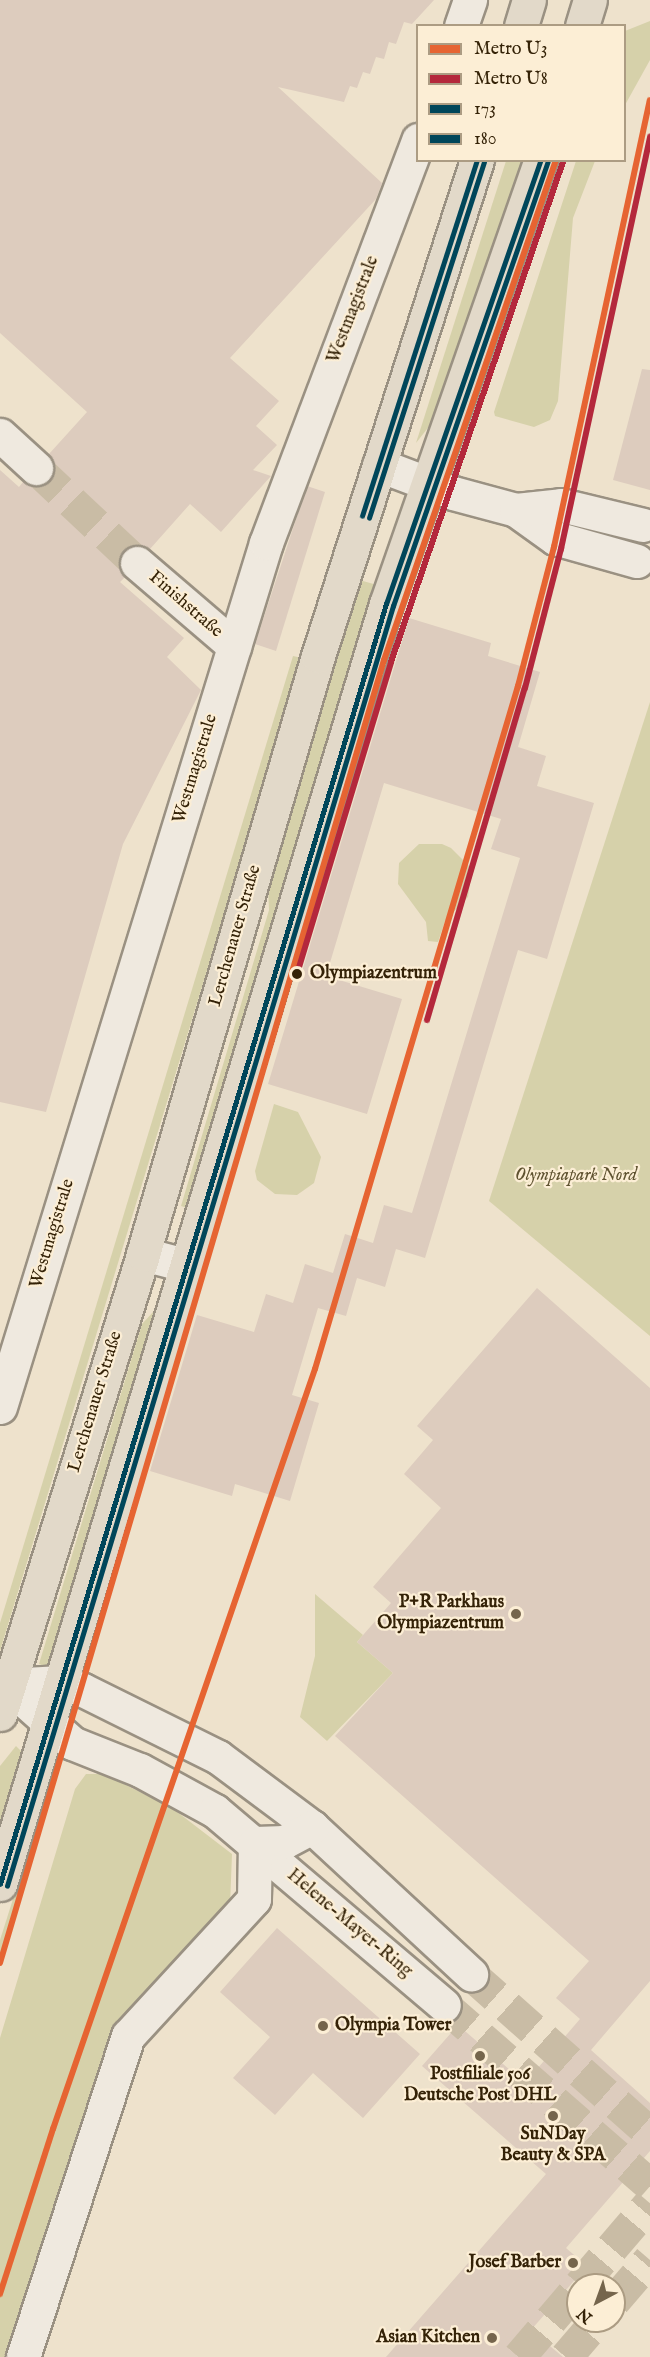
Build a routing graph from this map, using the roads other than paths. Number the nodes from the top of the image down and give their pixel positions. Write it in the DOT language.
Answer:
graph roads {
  1 [pos="470,0"];
  2 [pos="529,0"];
  3 [pos="590,0"];
  4 [pos="461,24"];
  5 [pos="522,24"];
  6 [pos="583,24"];
  7 [pos="416,143"];
  8 [pos="476,162"];
  9 [pos="540,162"];
  10 [pos="0,435"];
  11 [pos="379,465"];
  12 [pos="36,468"];
  13 [pos="427,482"];
  14 [pos="516,510"];
  15 [pos="643,525"];
  16 [pos="637,561"];
  17 [pos="137,563"];
  18 [pos="234,646"];
  19 [pos="143,1254"];
  20 [pos="184,1264"];
  21 [pos="0,1407"];
  22 [pos="61,1682"];
  23 [pos="4,1699"];
  24 [pos="49,1719"];
  25 [pos="312,1827"];
  26 [pos="255,1843"];
  27 [pos="0,1884"];
  28 [pos="471,1974"];
  29 [pos="444,2005"];
  30 [pos="23,2357"];
  1 -- 4 [label="street"];
  2 -- 5 [label="main road"];
  3 -- 6 [label="main road"];
  7 -- 18 [label="street, Westmagistrale"];
  8 -- 11 [label="main road, Lerchenauer Straße"];
  9 -- 13 [label="main road"];
  10 -- 12 [label="street"];
  11 -- 13 [label="street"];
  11 -- 19 [label="main road, Lerchenauer Straße"];
  13 -- 14 [label="street"];
  13 -- 20 [label="main road"];
  14 -- 15 [label="street"];
  14 -- 16 [label="street"];
  17 -- 18 [label="street, Finishstraße"];
  18 -- 21 [label="street, Westmagistrale"];
  19 -- 20 [label="street"];
  19 -- 23 [label="main road, Lerchenauer Straße"];
  20 -- 22 [label="main road"];
  22 -- 23 [label="street"];
  22 -- 24 [label="main road"];
  22 -- 25 [label="street"];
  23 -- 24 [label="street, Helene-Mayer-Ring"];
  24 -- 26 [label="street, Helene-Mayer-Ring"];
  24 -- 27 [label="main road"];
  25 -- 26 [label="street, Helene-Mayer-Ring"];
  25 -- 28 [label="street"];
  26 -- 29 [label="street, Helene-Mayer-Ring"];
  26 -- 30 [label="street"];
}
